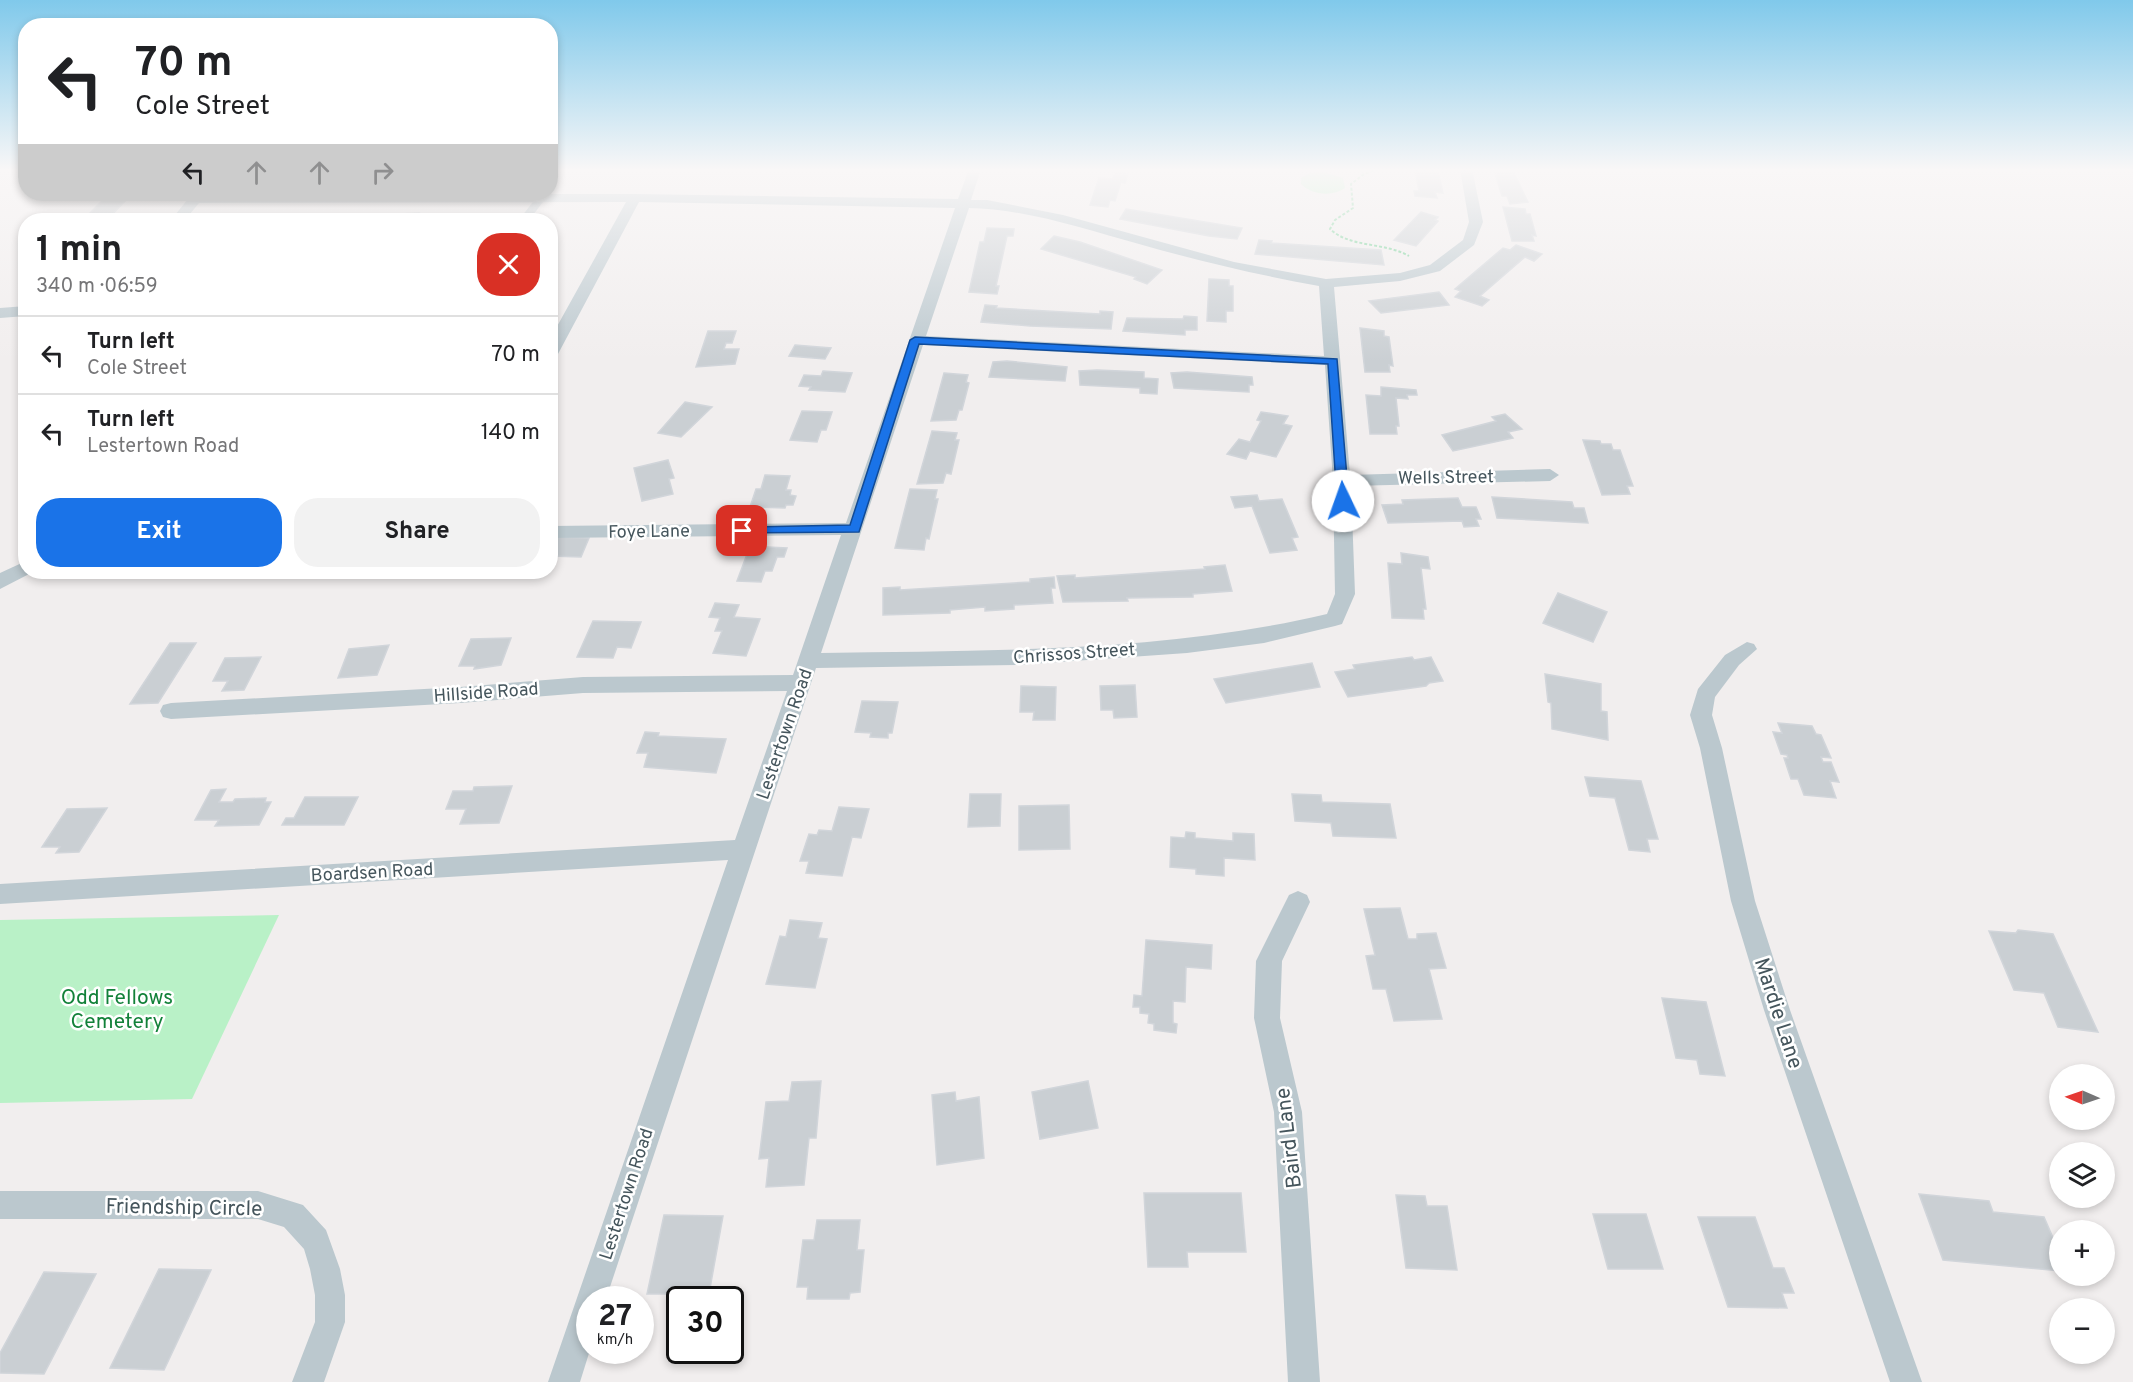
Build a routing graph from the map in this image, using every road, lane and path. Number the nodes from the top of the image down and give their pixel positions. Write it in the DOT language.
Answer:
graph roads {
  1 [pos="616,233"];
  2 [pos="952,233"];
  3 [pos="1115,233"];
  4 [pos="1335,233"];
  5 [pos="1471,233"];
  6 [pos="1423,271"];
  7 [pos="1326,283"];
  8 [pos="18,312"];
  9 [pos="0,313"];
  10 [pos="558,339"];
  11 [pos="915,340"];
  12 [pos="1333,361"];
  13 [pos="1550,475"];
  14 [pos="1342,481"];
  15 [pos="855,529"];
  16 [pos="558,532"];
  17 [pos="18,572"];
  18 [pos="0,582"];
  19 [pos="1747,649"];
  20 [pos="809,661"];
  21 [pos="801,683"];
  22 [pos="171,711"];
  23 [pos="744,849"];
  24 [pos="0,894"];
  25 [pos="1298,902"];
  26 [pos="0,1205"];
  27 [pos="595,1286"];
  28 [pos="576,1346"];
  29 [pos="308,1382"];
  30 [pos="564,1382"];
  31 [pos="1304,1382"];
  32 [pos="1906,1382"];
  1 -- 10 [label="street"];
  2 -- 11 [label="street, Lestertown Road"];
  3 -- 7 [label="street"];
  4 -- 6 [label="path"];
  5 -- 6 [label="street"];
  6 -- 7 [label="street"];
  7 -- 12 [label="street"];
  8 -- 9 [label="street"];
  11 -- 12 [label="street"];
  11 -- 15 [label="street, Lestertown Road"];
  12 -- 14 [label="street"];
  13 -- 14 [label="street, Wells Street"];
  14 -- 20 [label="street, Chrissos Street"];
  15 -- 16 [label="street, Foye Lane"];
  15 -- 20 [label="street, Lestertown Road"];
  17 -- 18 [label="street"];
  19 -- 32 [label="street, Mardie Lane"];
  20 -- 21 [label="street, Lestertown Road"];
  21 -- 22 [label="street, Hillside Road"];
  21 -- 23 [label="street, Lestertown Road"];
  23 -- 24 [label="street, Boardsen Road"];
  23 -- 27 [label="street, Lestertown Road"];
  25 -- 31 [label="street, Baird Lane"];
  26 -- 29 [label="street, Friendship Circle"];
  28 -- 30 [label="street"];
}
